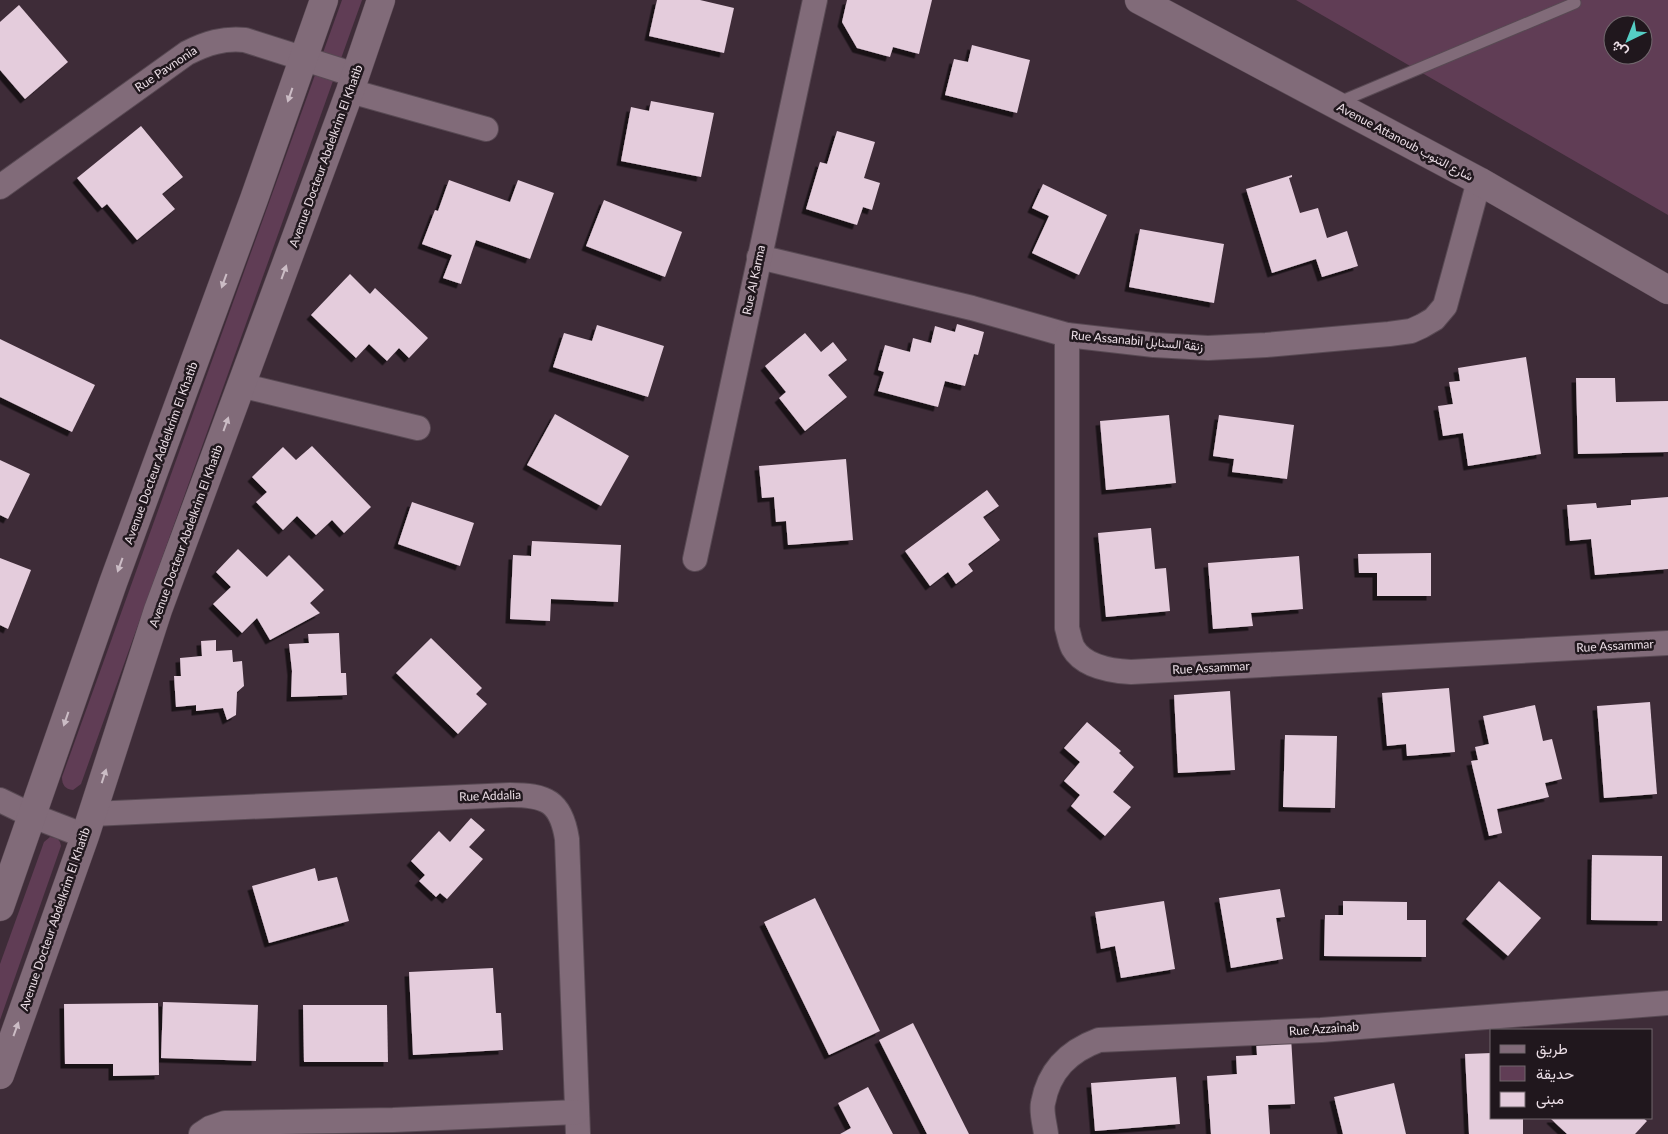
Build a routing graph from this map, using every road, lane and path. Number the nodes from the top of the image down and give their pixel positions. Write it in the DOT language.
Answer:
graph roads {
  1 [pos="324,0"];
  2 [pos="381,0"];
  3 [pos="815,0"];
  4 [pos="1139,0"];
  5 [pos="1575,3"];
  6 [pos="303,58"];
  7 [pos="352,83"];
  8 [pos="1333,105"];
  9 [pos="486,129"];
  10 [pos="1479,182"];
  11 [pos="0,186"];
  12 [pos="759,257"];
  13 [pos="1668,290"];
  14 [pos="1067,335"];
  15 [pos="240,386"];
  16 [pos="418,428"];
  17 [pos="695,559"];
  18 [pos="1668,643"];
  19 [pos="0,800"];
  20 [pos="32,816"];
  21 [pos="88,825"];
  22 [pos="0,907"];
  23 [pos="1668,1003"];
  24 [pos="0,1075"];
  25 [pos="578,1123"];
  26 [pos="201,1134"];
  27 [pos="1046,1134"];
  1 -- 6 [label="main road, Avenue Docteur Addelkrim El Khatib"];
  2 -- 7 [label="main road, Avenue Docteur Abdelkrim El Khatib"];
  3 -- 12 [label="street, Rue Al Karma"];
  4 -- 8 [label="main road, Avenue Attanoub شارع التنوب"];
  5 -- 8 [label="lane"];
  6 -- 7 [label="street, Rue Pavnonia"];
  6 -- 11 [label="street, Rue Pavnonia"];
  6 -- 20 [label="main road, Avenue Docteur Addelkrim El Khatib, one-way"];
  7 -- 9 [label="street, Rue Pavnonia"];
  15 -- 7 [label="main road, Avenue Docteur Abdelkrim El Khatib, one-way"];
  8 -- 10 [label="main road, Avenue Attanoub شارع التنوب"];
  10 -- 13 [label="main road, Avenue Attanoub شارع التنوب"];
  10 -- 14 [label="street, Rue Assanabil زنقة السنابل"];
  12 -- 14 [label="street, Rue Assanabil زنقة السنابل"];
  12 -- 17 [label="street, Rue Al Karma"];
  14 -- 18 [label="street, Rue Assammar"];
  15 -- 16 [label="street"];
  21 -- 15 [label="main road, Avenue Docteur Abdelkrim El Khatib, one-way"];
  19 -- 20 [label="street"];
  20 -- 21 [label="street"];
  20 -- 22 [label="main road, Avenue Docteur Addelkrim El Khatib"];
  24 -- 21 [label="main road, Avenue Docteur Abdelkrim El Khatib, one-way"];
  21 -- 25 [label="street, Rue Addalia"];
  23 -- 27 [label="street, Rue Azzainab"];
  25 -- 26 [label="street"];
}
